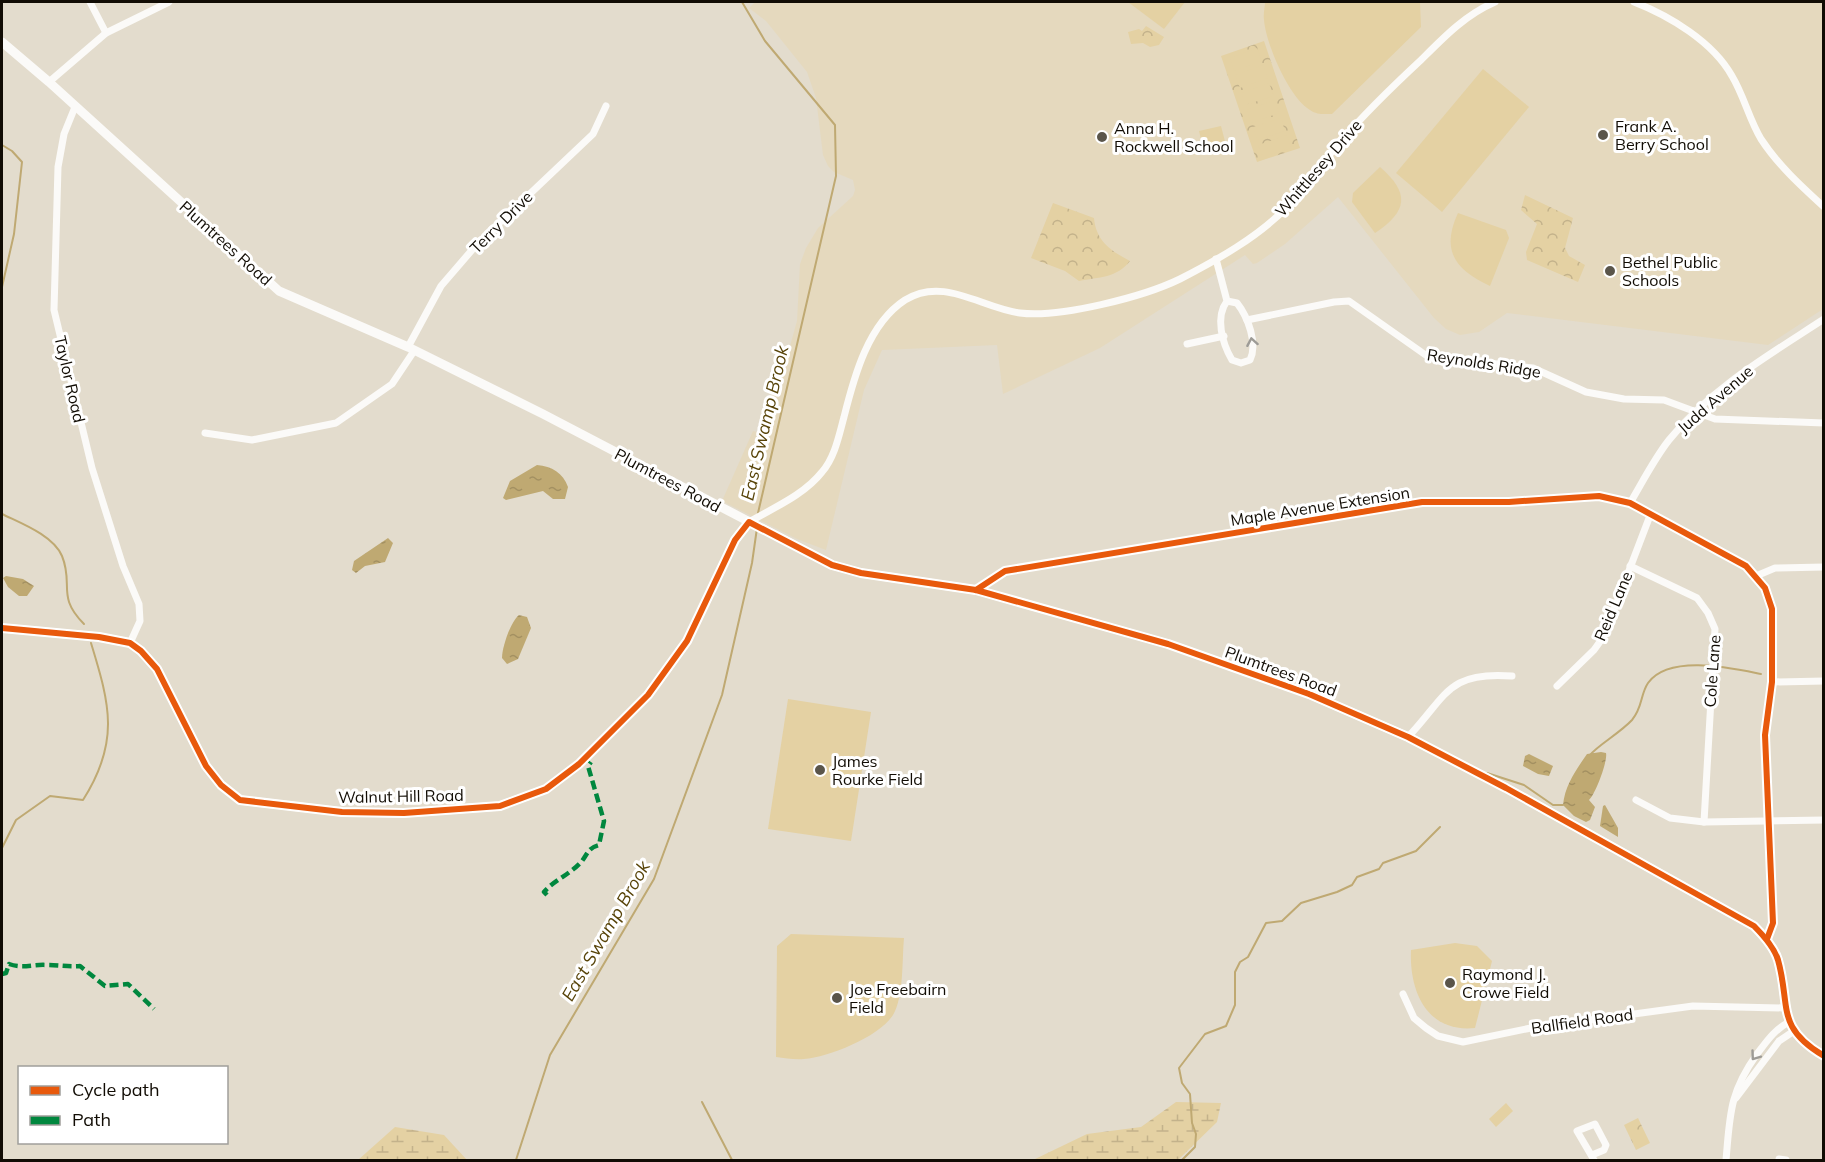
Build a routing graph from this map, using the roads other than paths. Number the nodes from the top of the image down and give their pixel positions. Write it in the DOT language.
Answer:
graph roads {
  1 [pos="90,2"];
  2 [pos="169,2"];
  3 [pos="1495,2"];
  4 [pos="1634,2"];
  5 [pos="106,33"];
  6 [pos="2,42"];
  7 [pos="49,82"];
  8 [pos="606,106"];
  9 [pos="75,107"];
  10 [pos="1824,207"];
  11 [pos="1216,259"];
  12 [pos="1227,301"];
  13 [pos="1824,319"];
  14 [pos="1247,320"];
  15 [pos="1224,336"];
  16 [pos="1187,344"];
  17 [pos="411,349"];
  18 [pos="1698,411"];
  19 [pos="1824,423"];
  20 [pos="205,433"];
  21 [pos="1630,503"];
  22 [pos="1651,513"];
  23 [pos="750,522"];
  24 [pos="1630,566"];
  25 [pos="1824,567"];
  26 [pos="1756,576"];
  27 [pos="976,590"];
  28 [pos="2,628"];
  29 [pos="130,643"];
  30 [pos="1512,676"];
  31 [pos="1824,681"];
  32 [pos="1772,682"];
  33 [pos="1557,686"];
  34 [pos="1408,737"];
  35 [pos="1636,800"];
  36 [pos="1824,820"];
  37 [pos="1769,821"];
  38 [pos="1704,822"];
  39 [pos="1767,939"];
  40 [pos="1403,994"];
  41 [pos="1785,1008"];
  42 [pos="1792,1026"];
  43 [pos="1824,1056"];
  44 [pos="1593,1158"];
  45 [pos="1726,1161"];
  1 -- 5 [label="street"];
  2 -- 5 [label="street"];
  3 -- 11 [label="street, Whittlesey Drive"];
  4 -- 10 [label="street"];
  5 -- 7 [label="street"];
  6 -- 7 [label="main road, Plumtrees Road"];
  7 -- 9 [label="main road, Plumtrees Road"];
  8 -- 17 [label="street, Terry Drive"];
  9 -- 17 [label="main road, Plumtrees Road"];
  9 -- 29 [label="street, Taylor Road"];
  11 -- 12 [label="street"];
  11 -- 23 [label="street, Whittlesey Drive"];
  12 -- 14 [label="street"];
  12 -- 15 [label="street"];
  13 -- 18 [label="street, Judd Avenue"];
  15 -- 14 [label="street, one-way"];
  14 -- 18 [label="street, Reynolds Ridge"];
  15 -- 16 [label="street"];
  17 -- 20 [label="street, Terry Drive"];
  17 -- 23 [label="main road, Plumtrees Road"];
  18 -- 19 [label="street, Reynolds Ridge"];
  18 -- 21 [label="street, Judd Avenue"];
  21 -- 22 [label="street, Maple Avenue Extension"];
  21 -- 27 [label="street, Maple Avenue Extension"];
  22 -- 24 [label="street, Reid Lane"];
  22 -- 26 [label="street, Maple Avenue Extension"];
  23 -- 27 [label="main road, Plumtrees Road"];
  23 -- 29 [label="main road, Walnut Hill Road"];
  24 -- 33 [label="street, Reid Lane"];
  24 -- 38 [label="street, Cole Lane"];
  25 -- 26 [label="street"];
  26 -- 32 [label="street, Maple Avenue Extension"];
  27 -- 34 [label="main road, Plumtrees Road"];
  28 -- 29 [label="main road"];
  30 -- 34 [label="street"];
  31 -- 32 [label="street"];
  32 -- 37 [label="street, Maple Avenue Extension"];
  34 -- 39 [label="main road, Plumtrees Road"];
  35 -- 38 [label="street"];
  36 -- 37 [label="street"];
  37 -- 38 [label="street"];
  37 -- 39 [label="street, Maple Avenue Extension"];
  39 -- 41 [label="main road"];
  40 -- 41 [label="street, Ballfield Road"];
  41 -- 42 [label="main road"];
  42 -- 43 [label="main road"];
  42 -- 45 [label="street"];
  44 -- 44 [label="street"];
}
